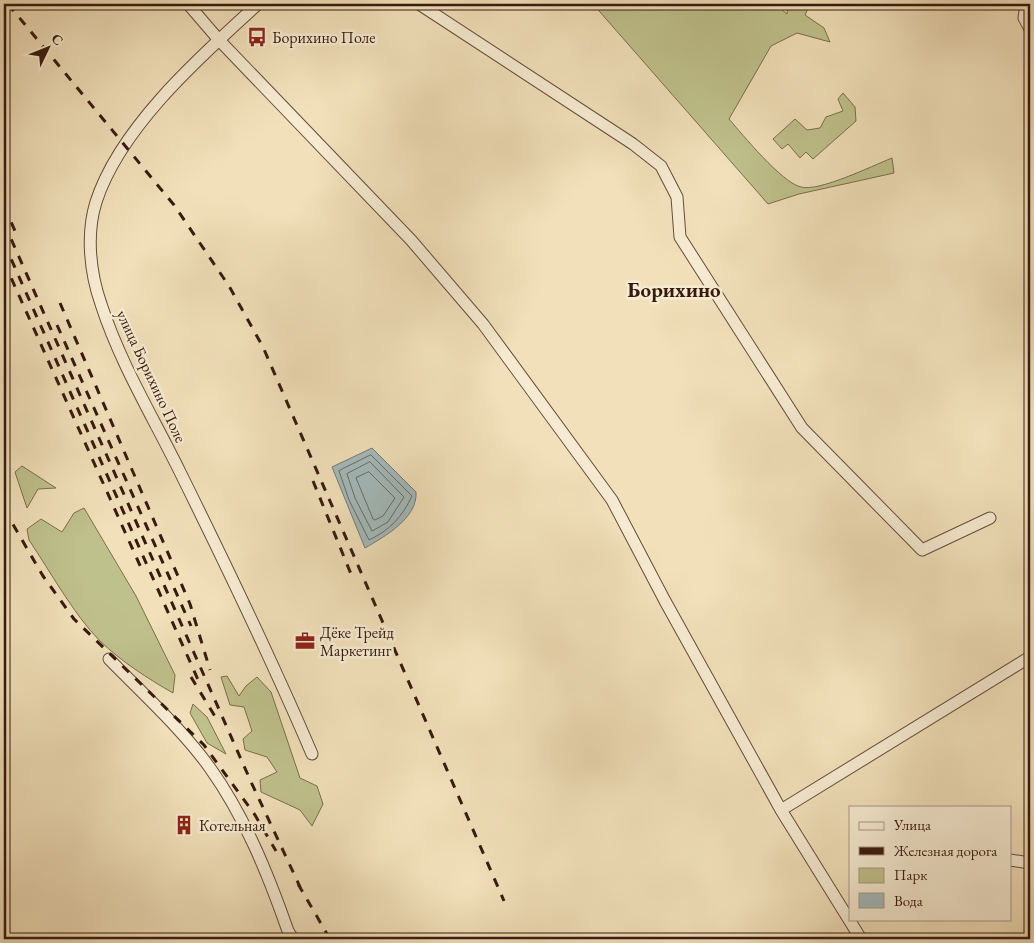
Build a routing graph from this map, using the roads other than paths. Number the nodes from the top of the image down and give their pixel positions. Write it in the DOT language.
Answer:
graph roads {
  1 [pos="188,4"];
  2 [pos="258,4"];
  3 [pos="419,4"];
  4 [pos="1026,4"];
  5 [pos="1030,29"];
  6 [pos="219,40"];
  7 [pos="990,518"];
  8 [pos="1030,657"];
  9 [pos="109,660"];
  10 [pos="312,754"];
  11 [pos="781,810"];
  12 [pos="1012,860"];
  13 [pos="1030,863"];
  14 [pos="849,920"];
  15 [pos="849,920"];
  16 [pos="294,939"];
  17 [pos="861,939"];
  1 -- 6 [label="street"];
  2 -- 6 [label="street, улица Борихино Поле"];
  3 -- 7 [label="street"];
  4 -- 5 [label="street"];
  6 -- 10 [label="street, улица Борихино Поле"];
  6 -- 11 [label="street"];
  8 -- 11 [label="street"];
  9 -- 16 [label="street"];
  11 -- 14 [label="street"];
  12 -- 13 [label="street"];
  15 -- 17 [label="street"];
}
